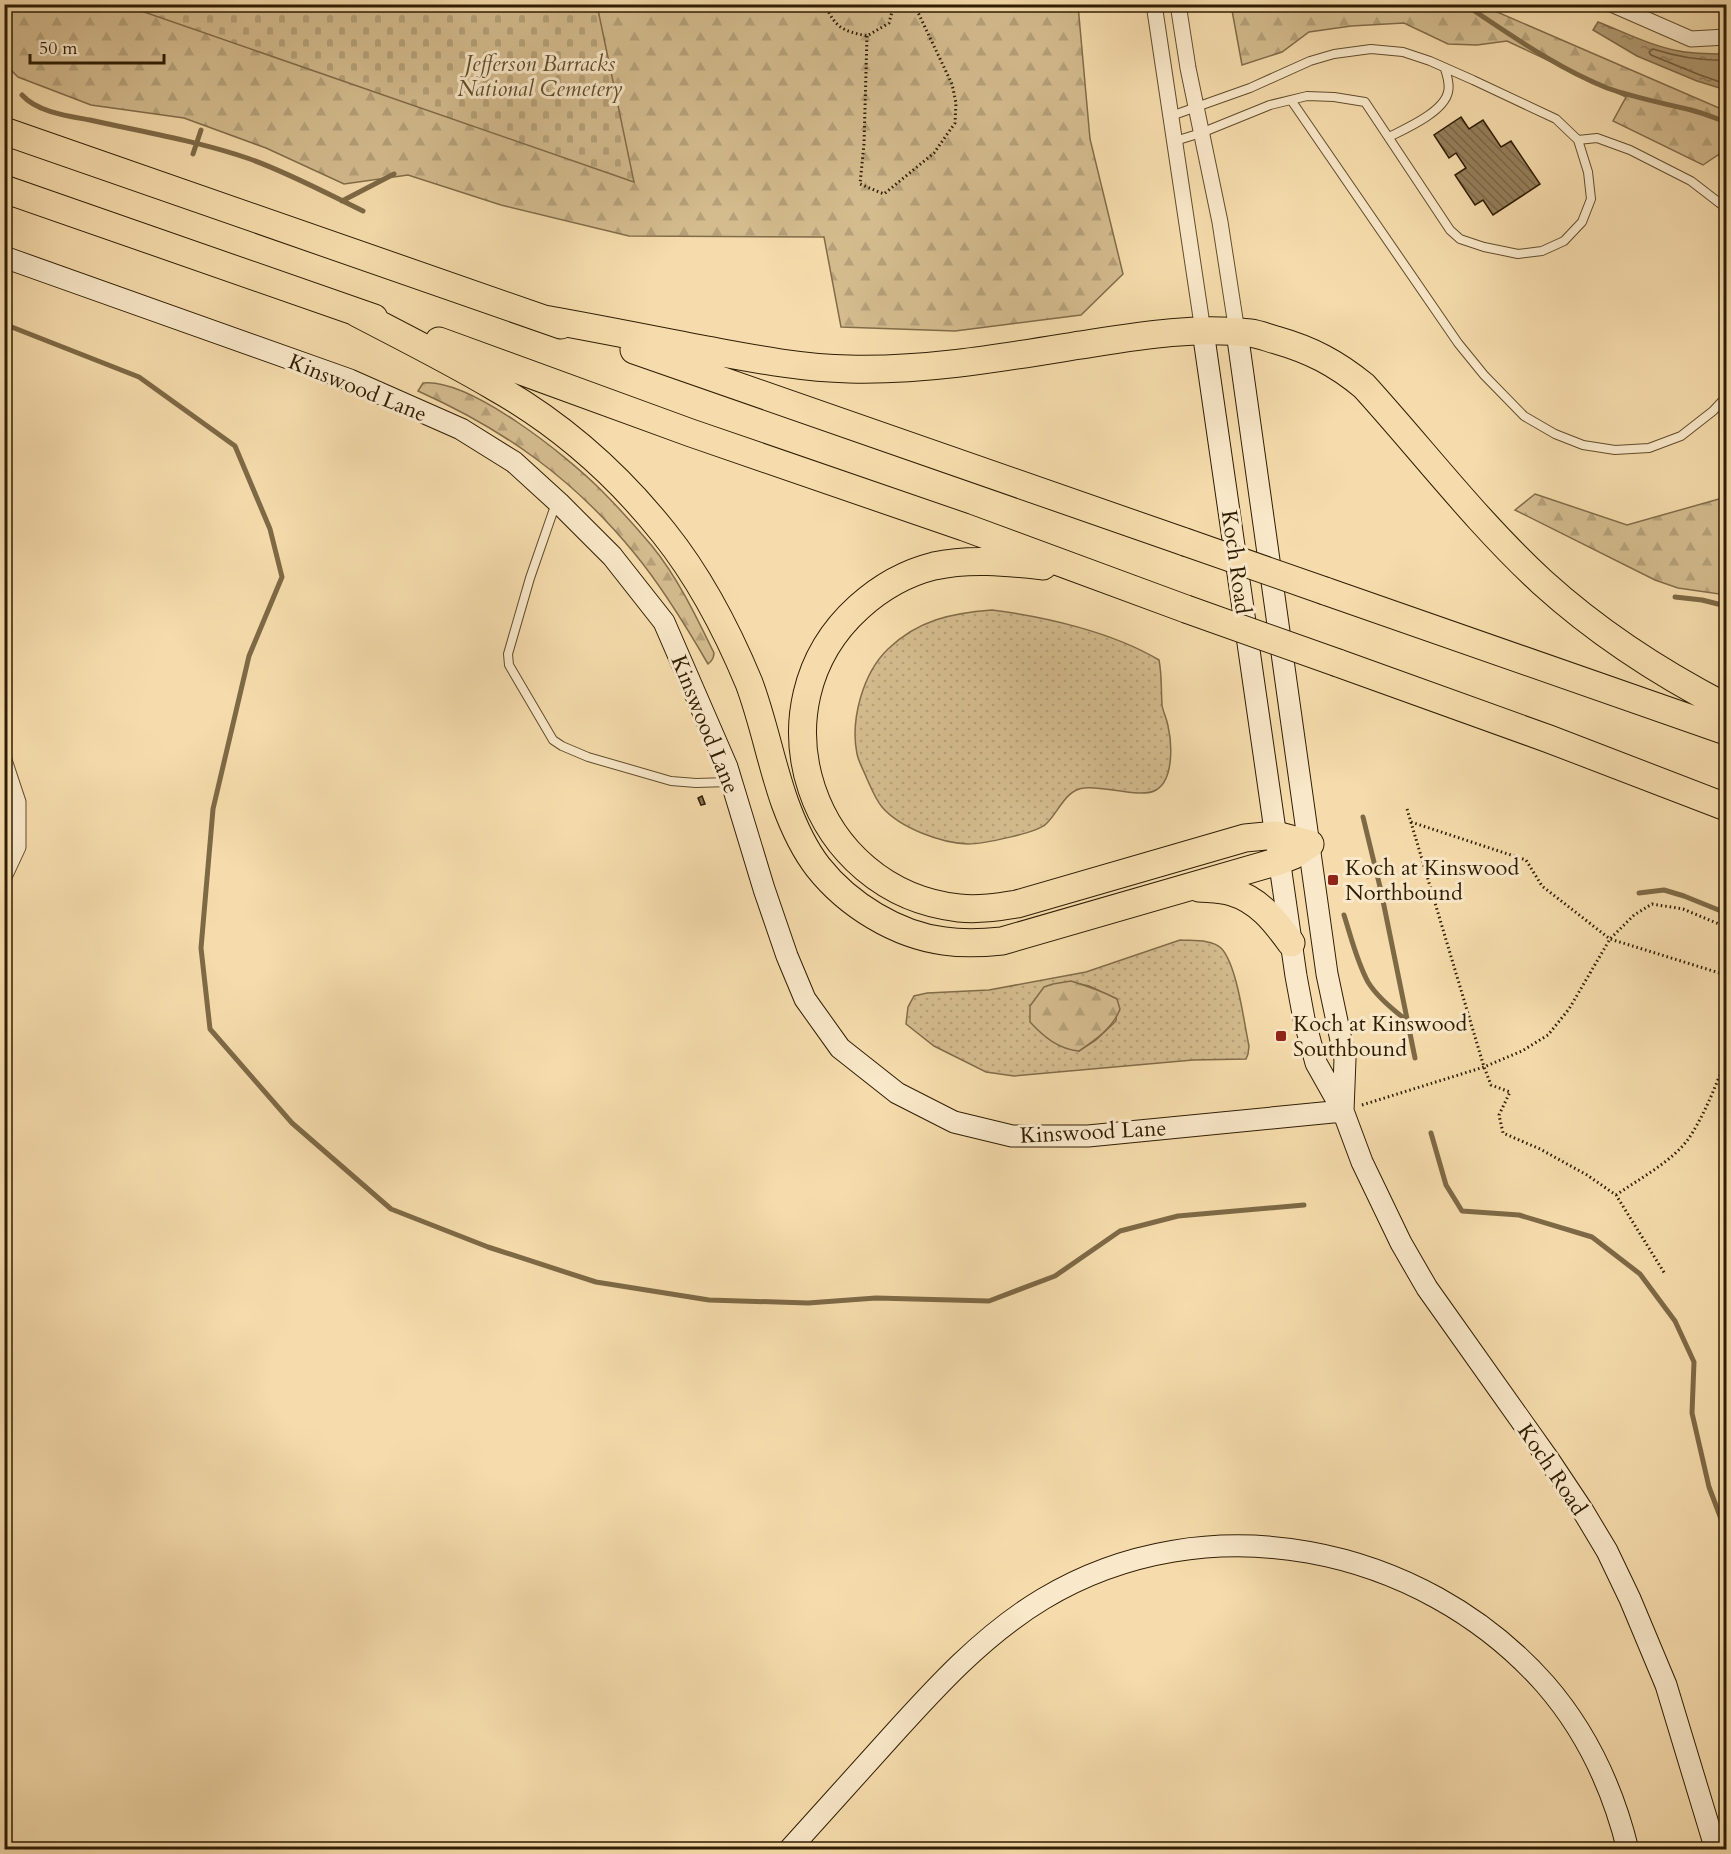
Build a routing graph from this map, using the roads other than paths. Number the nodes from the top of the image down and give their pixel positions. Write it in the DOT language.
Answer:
graph roads {
  1 [pos="1154,4"];
  2 [pos="1178,4"];
  3 [pos="1611,4"];
  4 [pos="1726,37"];
  5 [pos="1445,69"];
  6 [pos="1291,100"];
  7 [pos="1196,109"];
  8 [pos="1171,116"];
  9 [pos="4,131"];
  10 [pos="1201,134"];
  11 [pos="1389,137"];
  12 [pos="1578,140"];
  13 [pos="1175,141"];
  14 [pos="4,189"];
  15 [pos="1726,208"];
  16 [pos="4,256"];
  17 [pos="357,313"];
  18 [pos="544,319"];
  19 [pos="1203,331"];
  20 [pos="1237,332"];
  21 [pos="1726,397"];
  22 [pos="557,501"];
  23 [pos="1080,569"];
  24 [pos="1726,707"];
  25 [pos="1726,730"];
  26 [pos="4,760"];
  27 [pos="731,782"];
  28 [pos="1726,807"];
  29 [pos="1310,844"];
  30 [pos="1278,848"];
  31 [pos="4,877"];
  32 [pos="1189,886"];
  33 [pos="1291,943"];
  34 [pos="1343,1111"];
  35 [pos="789,1850"];
  36 [pos="1629,1850"];
  37 [pos="1716,1850"];
  1 -- 8 [label="street, Koch Road"];
  2 -- 7 [label="street, Koch Road"];
  3 -- 4 [label="street"];
  5 -- 7 [label="lane"];
  5 -- 11 [label="lane"];
  5 -- 12 [label="lane"];
  6 -- 10 [label="lane"];
  6 -- 11 [label="lane"];
  6 -- 21 [label="lane"];
  7 -- 8 [label="lane"];
  7 -- 10 [label="street, Koch Road"];
  8 -- 13 [label="street, Koch Road"];
  9 -- 18 [label="highway"];
  10 -- 13 [label="lane"];
  10 -- 20 [label="street, Koch Road"];
  11 -- 12 [label="lane"];
  12 -- 15 [label="lane"];
  13 -- 19 [label="street, Koch Road"];
  14 -- 17 [label="highway"];
  16 -- 22 [label="street, Kinswood Lane"];
  17 -- 23 [label="highway"];
  17 -- 32 [label="highway"];
  18 -- 19 [label="highway"];
  18 -- 25 [label="highway, bridge"];
  19 -- 20 [label="highway"];
  19 -- 30 [label="street, Koch Road"];
  20 -- 24 [label="highway"];
  20 -- 29 [label="street, Koch Road"];
  22 -- 27 [label="street, Kinswood Lane"];
  22 -- 27 [label="lane"];
  23 -- 28 [label="highway, bridge"];
  23 -- 30 [label="highway"];
  26 -- 31 [label="street"];
  27 -- 34 [label="street, Kinswood Lane"];
  29 -- 30 [label="highway"];
  29 -- 34 [label="street, Koch Road"];
  30 -- 32 [label="highway"];
  30 -- 33 [label="street, Koch Road"];
  32 -- 33 [label="highway"];
  33 -- 34 [label="street, Koch Road"];
  34 -- 37 [label="street, Koch Road"];
  35 -- 36 [label="street"];
}
